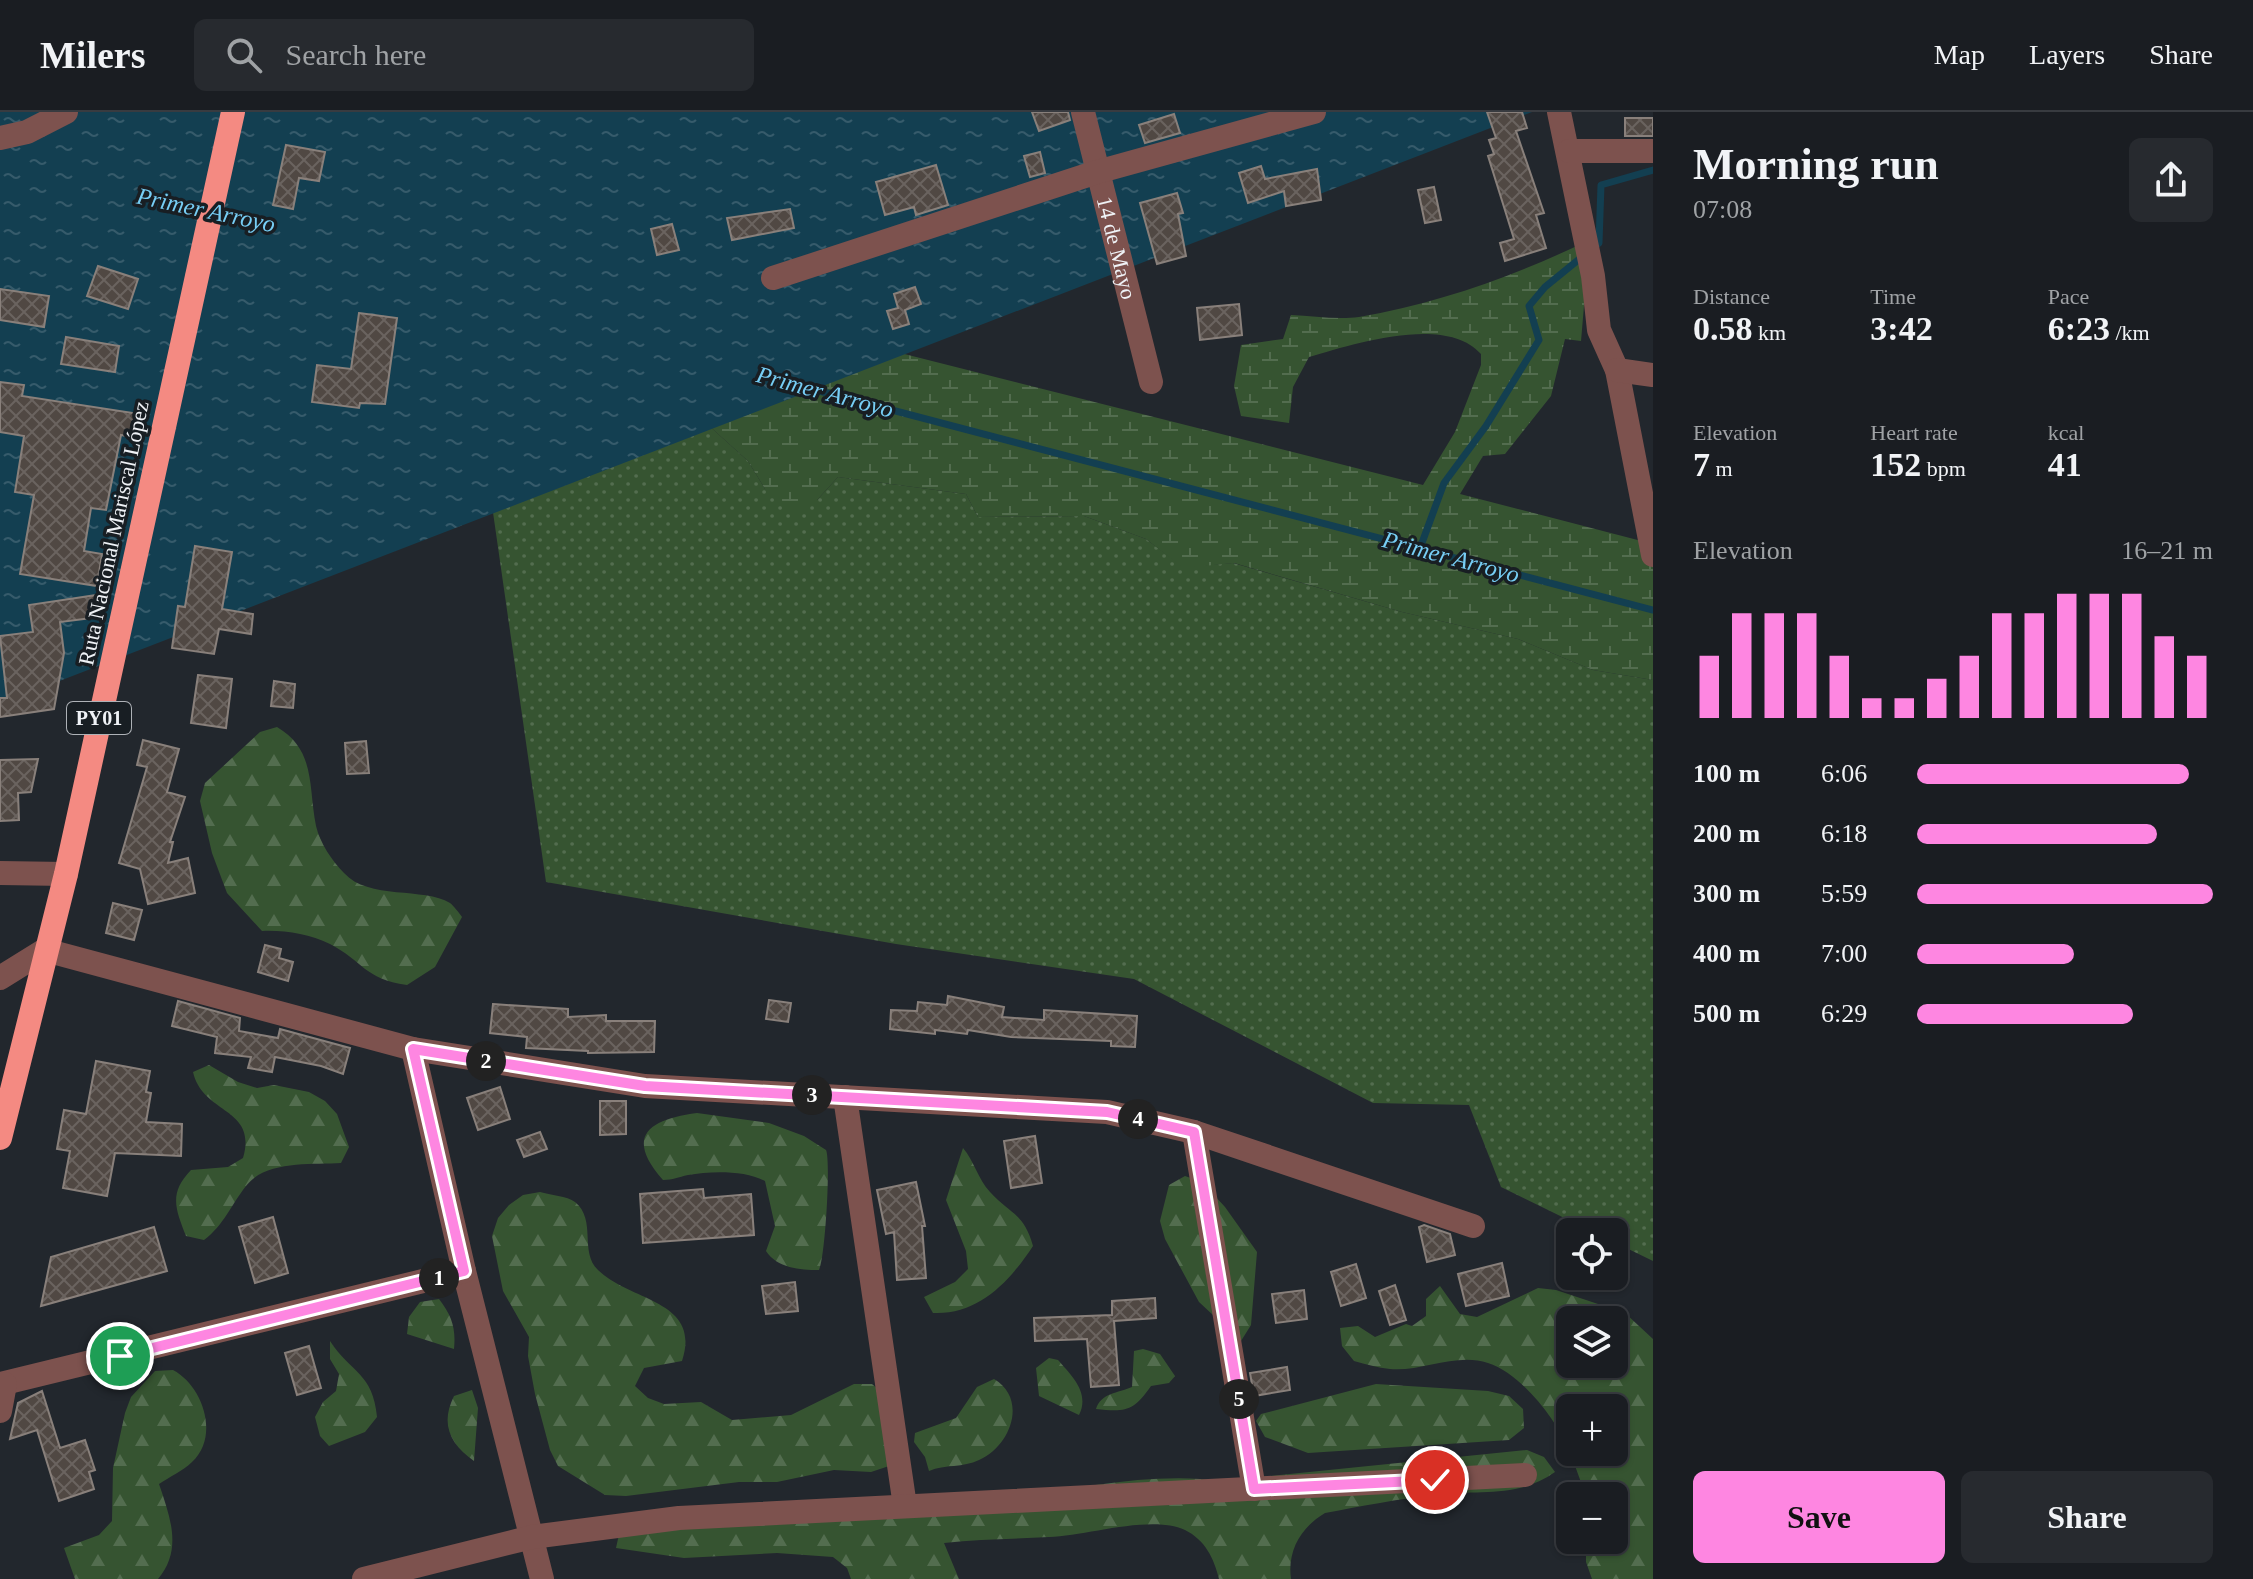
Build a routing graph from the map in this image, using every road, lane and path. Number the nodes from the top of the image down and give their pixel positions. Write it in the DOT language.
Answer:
graph roads {
  1 [pos="66,112"];
  2 [pos="233,112"];
  3 [pos="1083,112"];
  4 [pos="1314,112"];
  5 [pos="1559,112"];
  6 [pos="0,138"];
  7 [pos="1569,151"];
  8 [pos="1653,151"];
  9 [pos="1097,172"];
  10 [pos="773,278"];
  11 [pos="1617,370"];
  12 [pos="1653,375"];
  13 [pos="1151,382"];
  14 [pos="1653,555"];
  15 [pos="0,873"];
  16 [pos="66,874"];
  17 [pos="45,950"];
  18 [pos="0,978"];
  19 [pos="413,1049"];
  20 [pos="845,1097"];
  21 [pos="1194,1132"];
  22 [pos="0,1138"];
  23 [pos="1473,1226"];
  24 [pos="464,1271"];
  25 [pos="3,1384"];
  26 [pos="0,1411"];
  27 [pos="1525,1475"];
  28 [pos="1254,1489"];
  29 [pos="905,1506"];
  30 [pos="532,1537"];
  31 [pos="364,1579"];
  32 [pos="542,1579"];
  1 -- 6 [label="street"];
  2 -- 16 [label="highway, Ruta Nacional Mariscal López / PY01"];
  3 -- 9 [label="street, 14 de Mayo"];
  4 -- 9 [label="street"];
  5 -- 7 [label="street"];
  7 -- 8 [label="street"];
  7 -- 11 [label="street"];
  9 -- 10 [label="street"];
  9 -- 13 [label="street, 14 de Mayo"];
  11 -- 12 [label="street"];
  11 -- 14 [label="street"];
  15 -- 16 [label="street"];
  16 -- 17 [label="highway, Ruta Nacional Mariscal López / PY01"];
  17 -- 18 [label="street"];
  17 -- 19 [label="street"];
  17 -- 22 [label="highway, Ruta Nacional Mariscal López / PY01"];
  19 -- 20 [label="street"];
  19 -- 24 [label="street"];
  20 -- 21 [label="street"];
  20 -- 29 [label="street"];
  21 -- 23 [label="street"];
  21 -- 28 [label="street"];
  24 -- 25 [label="street"];
  24 -- 30 [label="street"];
  25 -- 26 [label="street"];
  27 -- 28 [label="street"];
  28 -- 29 [label="street"];
  29 -- 30 [label="street"];
  30 -- 31 [label="street"];
  30 -- 32 [label="street"];
}
